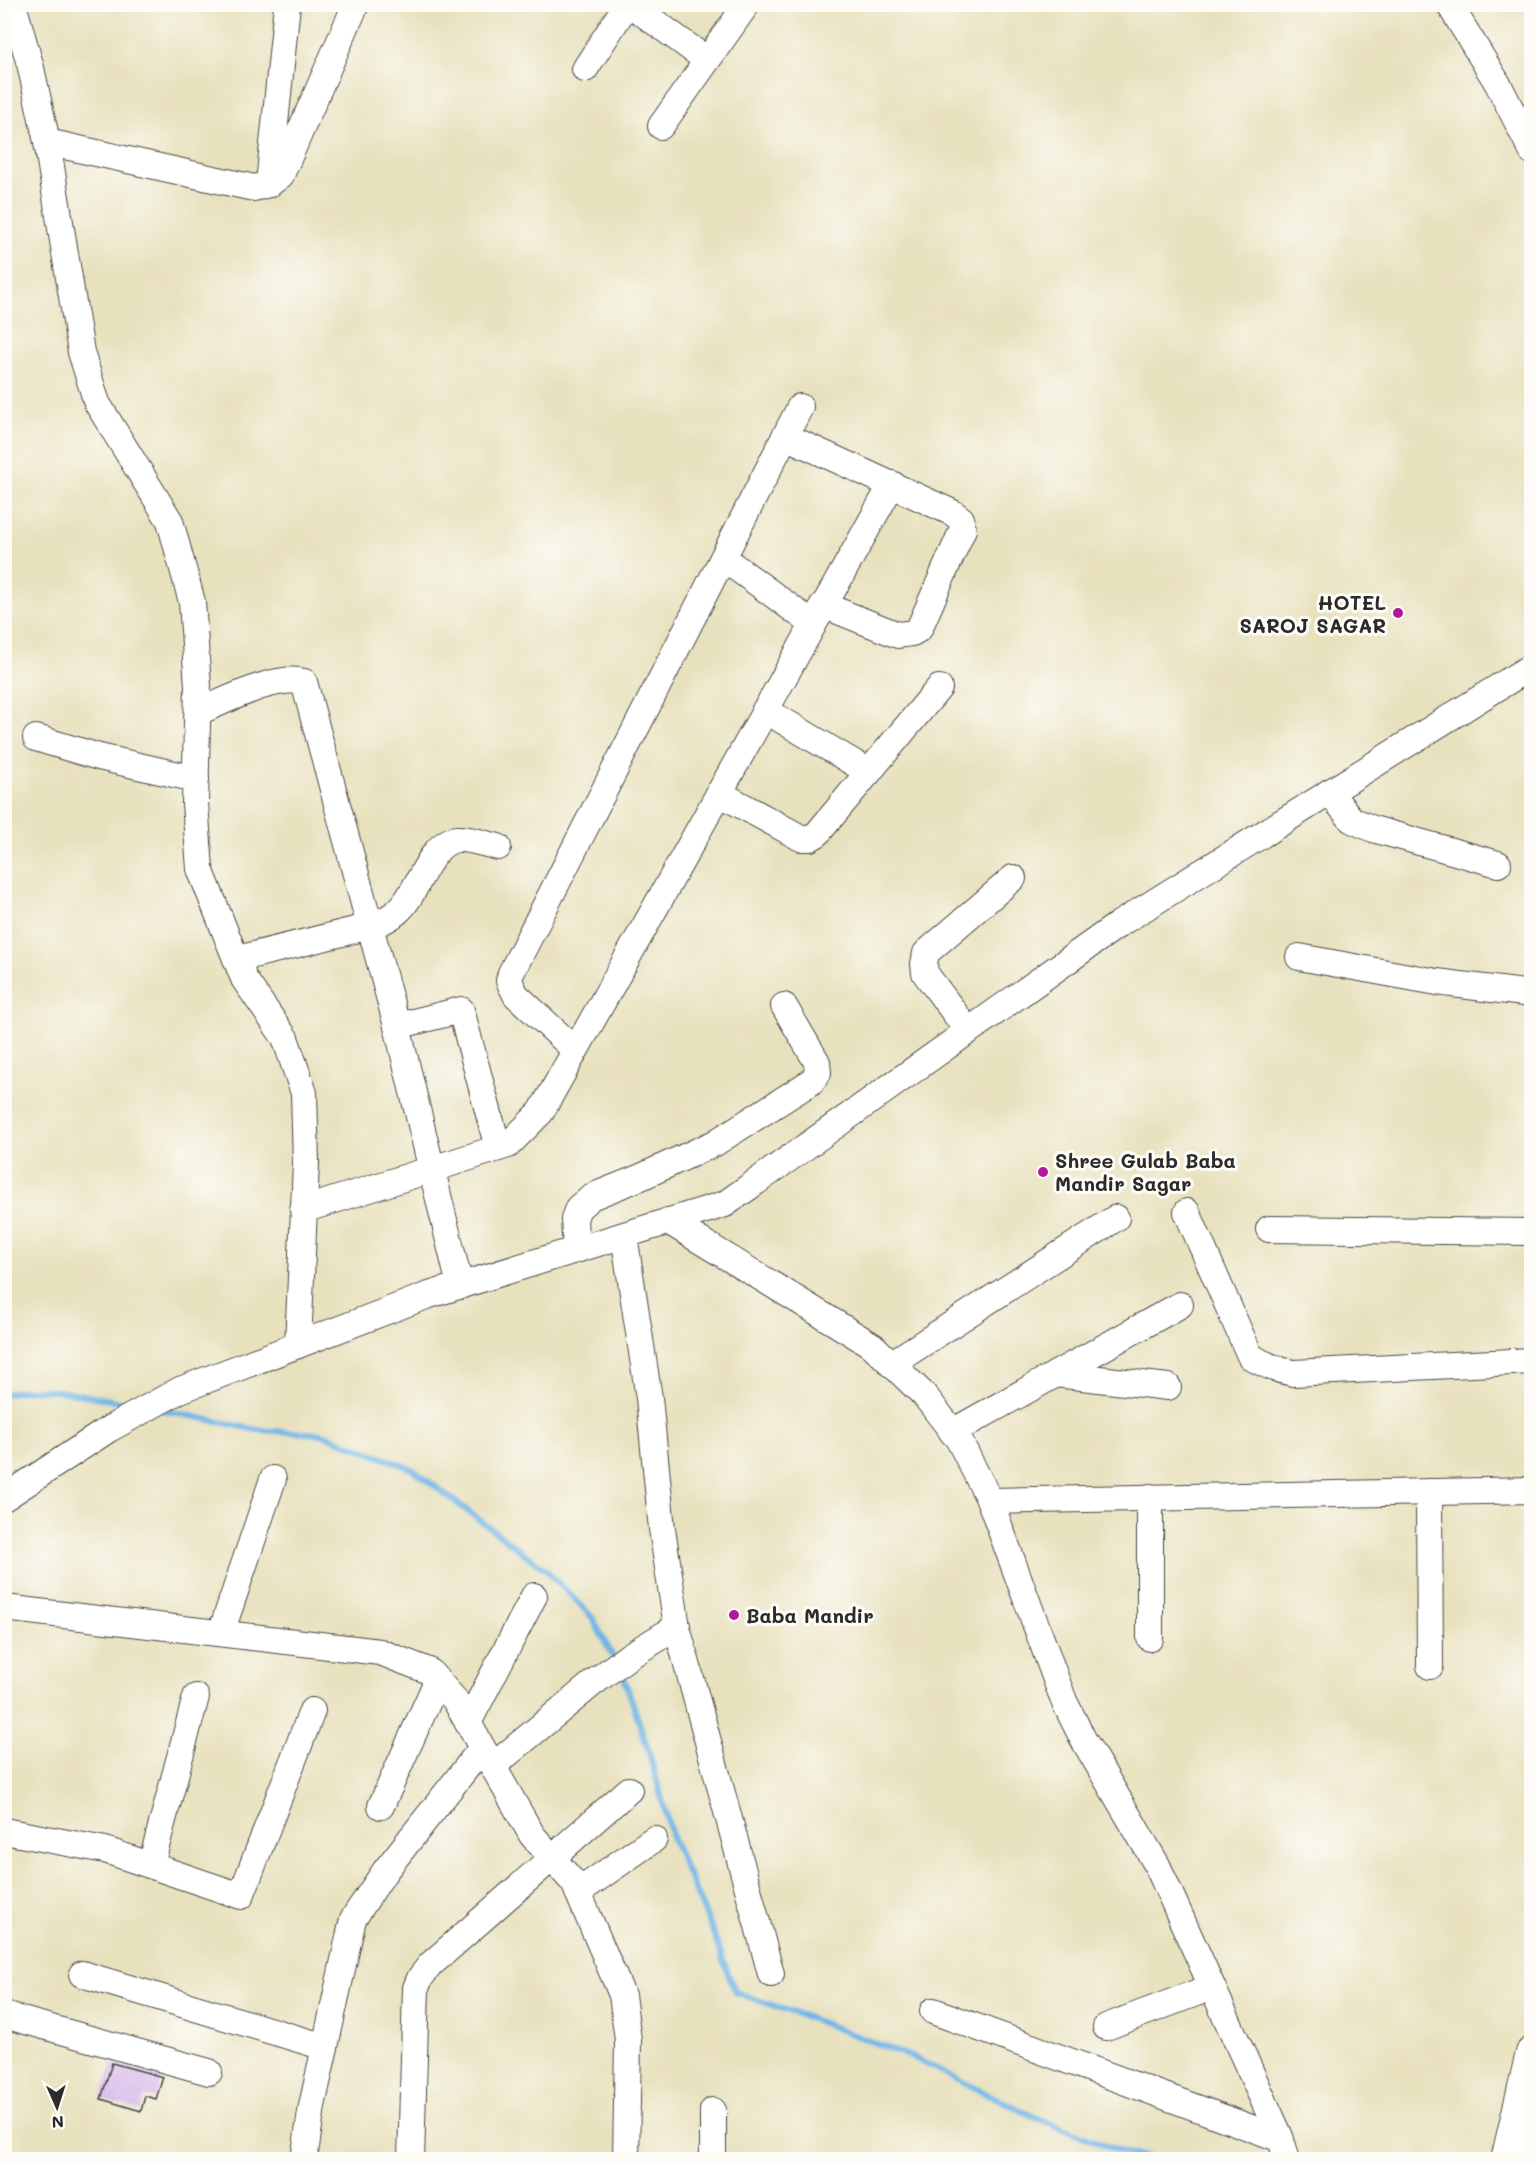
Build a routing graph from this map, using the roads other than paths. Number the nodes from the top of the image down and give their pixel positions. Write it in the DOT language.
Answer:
graph roads {
  1 [pos="13,4"];
  2 [pos="287,4"];
  3 [pos="357,4"];
  4 [pos="628,4"];
  5 [pos="747,4"];
  6 [pos="1449,4"];
  7 [pos="707,60"];
  8 [pos="585,69"];
  9 [pos="661,126"];
  10 [pos="47,142"];
  11 [pos="1532,151"];
  12 [pos="269,184"];
  13 [pos="800,407"];
  14 [pos="784,436"];
  15 [pos="892,484"];
  16 [pos="723,558"];
  17 [pos="818,614"];
  18 [pos="1532,666"];
  19 [pos="939,688"];
  20 [pos="765,710"];
  21 [pos="198,712"];
  22 [pos="36,738"];
  23 [pos="868,772"];
  24 [pos="196,779"];
  25 [pos="1329,792"];
  26 [pos="719,793"];
  27 [pos="498,847"];
  28 [pos="1498,864"];
  29 [pos="1013,878"];
  30 [pos="370,926"];
  31 [pos="1299,957"];
  32 [pos="237,959"];
  33 [pos="1532,993"];
  34 [pos="784,1006"];
  35 [pos="398,1026"];
  36 [pos="968,1031"];
  37 [pos="575,1050"];
  38 [pos="498,1148"];
  39 [pos="431,1169"];
  40 [pos="303,1210"];
  41 [pos="1187,1212"];
  42 [pos="1116,1218"];
  43 [pos="668,1221"];
  44 [pos="1269,1229"];
  45 [pos="1532,1232"];
  46 [pos="624,1235"];
  47 [pos="576,1250"];
  48 [pos="460,1286"];
  49 [pos="1180,1305"];
  50 [pos="298,1345"];
  51 [pos="1532,1361"];
  52 [pos="891,1364"];
  53 [pos="1056,1374"];
  54 [pos="1168,1387"];
  55 [pos="952,1432"];
  56 [pos="273,1479"];
  57 [pos="1532,1490"];
  58 [pos="1429,1492"];
  59 [pos="1150,1497"];
  60 [pos="4,1498"];
  61 [pos="990,1501"];
  62 [pos="534,1596"];
  63 [pos="4,1608"];
  64 [pos="677,1627"];
  65 [pos="221,1633"];
  66 [pos="1150,1638"];
  67 [pos="1430,1666"];
  68 [pos="437,1681"];
  69 [pos="196,1697"];
  70 [pos="312,1710"];
  71 [pos="468,1723"];
  72 [pos="488,1757"];
  73 [pos="629,1790"];
  74 [pos="381,1806"];
  75 [pos="4,1831"];
  76 [pos="654,1839"];
  77 [pos="552,1858"];
  78 [pos="151,1865"];
  79 [pos="578,1892"];
  80 [pos="82,1974"];
  81 [pos="771,1974"];
  82 [pos="1212,1987"];
  83 [pos="933,2011"];
  84 [pos="4,2015"];
  85 [pos="1106,2027"];
  86 [pos="325,2047"];
  87 [pos="1532,2053"];
  88 [pos="209,2072"];
  89 [pos="713,2111"];
  90 [pos="1284,2149"];
  91 [pos="304,2160"];
  92 [pos="411,2160"];
  93 [pos="626,2160"];
  94 [pos="713,2160"];
  95 [pos="1507,2160"];
  1 -- 10 [label="street"];
  2 -- 12 [label="street"];
  3 -- 12 [label="street"];
  4 -- 7 [label="street"];
  4 -- 8 [label="street"];
  5 -- 7 [label="street"];
  6 -- 11 [label="street"];
  7 -- 9 [label="street"];
  10 -- 12 [label="street"];
  10 -- 21 [label="street"];
  13 -- 14 [label="street"];
  14 -- 15 [label="street"];
  14 -- 16 [label="street"];
  15 -- 17 [label="street"];
  15 -- 17 [label="street"];
  16 -- 17 [label="street"];
  16 -- 37 [label="street"];
  17 -- 20 [label="street"];
  18 -- 25 [label="street"];
  19 -- 23 [label="street"];
  20 -- 23 [label="street"];
  20 -- 26 [label="street"];
  21 -- 24 [label="street"];
  21 -- 30 [label="street"];
  22 -- 24 [label="street"];
  23 -- 26 [label="street"];
  24 -- 32 [label="street"];
  25 -- 28 [label="street"];
  25 -- 36 [label="street"];
  26 -- 37 [label="street"];
  27 -- 30 [label="street"];
  29 -- 36 [label="street"];
  30 -- 32 [label="street"];
  30 -- 35 [label="street"];
  31 -- 33 [label="street"];
  32 -- 40 [label="street"];
  34 -- 47 [label="street"];
  35 -- 38 [label="street"];
  35 -- 39 [label="street"];
  36 -- 43 [label="street"];
  37 -- 38 [label="street"];
  38 -- 39 [label="street"];
  39 -- 40 [label="street"];
  39 -- 48 [label="street"];
  40 -- 50 [label="street"];
  41 -- 51 [label="street"];
  42 -- 52 [label="street"];
  43 -- 46 [label="street"];
  43 -- 52 [label="street"];
  44 -- 45 [label="street"];
  46 -- 47 [label="street"];
  46 -- 64 [label="street"];
  47 -- 48 [label="street"];
  48 -- 50 [label="street"];
  49 -- 53 [label="street"];
  50 -- 60 [label="street"];
  52 -- 55 [label="street"];
  53 -- 54 [label="street"];
  53 -- 55 [label="street"];
  55 -- 61 [label="street"];
  56 -- 65 [label="street"];
  57 -- 58 [label="street"];
  58 -- 59 [label="street"];
  58 -- 67 [label="street"];
  59 -- 61 [label="street"];
  59 -- 66 [label="street"];
  61 -- 82 [label="street"];
  62 -- 71 [label="street"];
  63 -- 65 [label="street"];
  64 -- 72 [label="street"];
  64 -- 81 [label="street"];
  65 -- 68 [label="street"];
  68 -- 71 [label="street"];
  68 -- 74 [label="street"];
  69 -- 78 [label="street"];
  70 -- 78 [label="street"];
  71 -- 72 [label="street"];
  72 -- 77 [label="street"];
  72 -- 86 [label="street"];
  73 -- 77 [label="street"];
  75 -- 78 [label="street"];
  76 -- 79 [label="street"];
  77 -- 79 [label="street"];
  77 -- 92 [label="street"];
  79 -- 93 [label="street"];
  80 -- 86 [label="street"];
  82 -- 85 [label="street"];
  82 -- 90 [label="street"];
  83 -- 90 [label="street"];
  84 -- 88 [label="street"];
  86 -- 91 [label="street"];
  87 -- 95 [label="main road"];
  89 -- 94 [label="street"];
}
